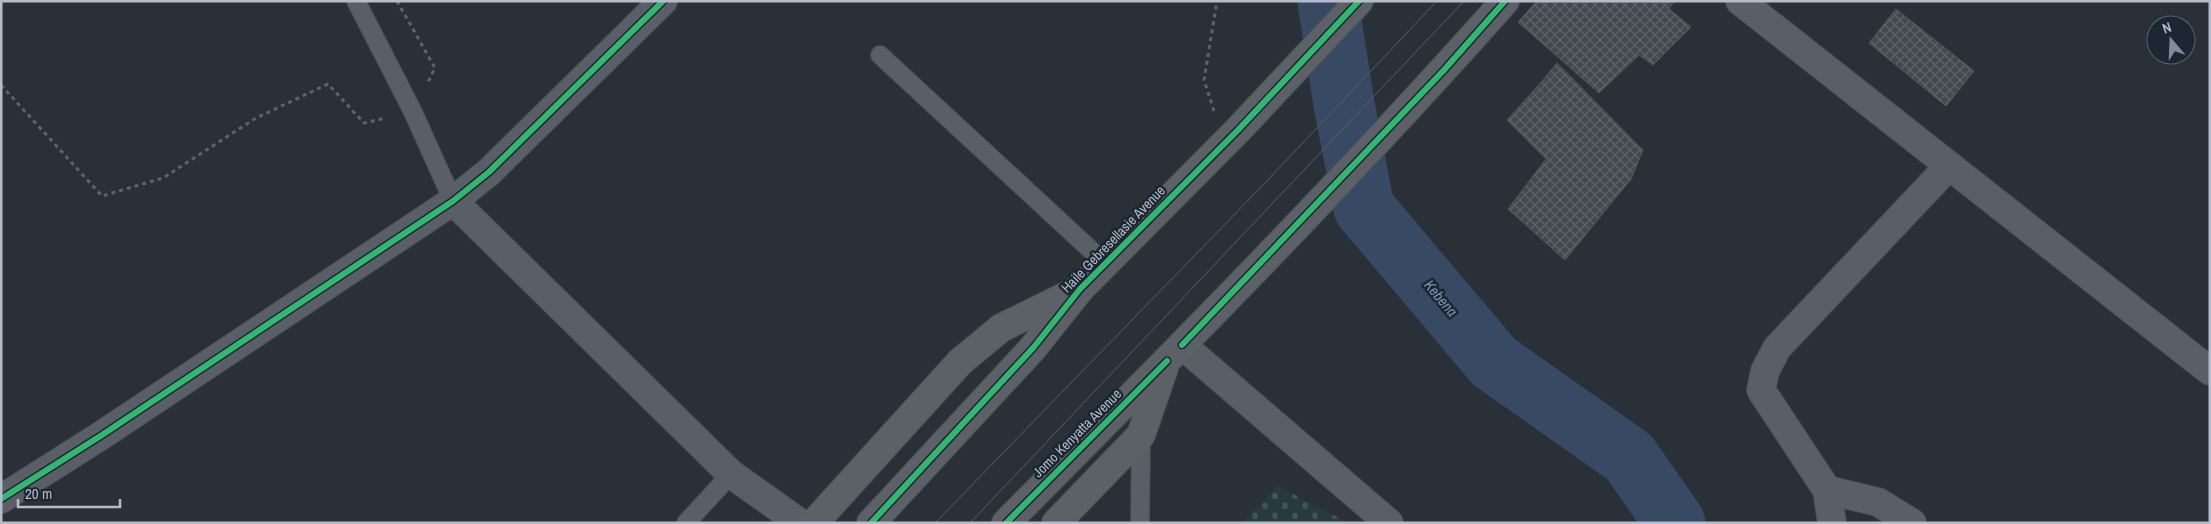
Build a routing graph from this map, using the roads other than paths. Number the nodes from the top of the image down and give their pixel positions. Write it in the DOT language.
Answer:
graph roads {
  1 [pos="356,1"];
  2 [pos="663,1"];
  3 [pos="1359,1"];
  4 [pos="1505,1"];
  5 [pos="1740,1"];
  6 [pos="880,55"];
  7 [pos="1948,167"];
  8 [pos="453,201"];
  9 [pos="1105,263"];
  10 [pos="1080,289"];
  11 [pos="1175,353"];
  12 [pos="2210,371"];
  13 [pos="1141,435"];
  14 [pos="730,474"];
  15 [pos="1827,490"];
  16 [pos="1,499"];
  17 [pos="686,523"];
  18 [pos="800,523"];
  19 [pos="814,523"];
  20 [pos="871,523"];
  21 [pos="1006,523"];
  22 [pos="1056,523"];
  23 [pos="1140,523"];
  24 [pos="1389,523"];
  25 [pos="1832,523"];
  26 [pos="1912,523"];
  1 -- 8 [label="lane"];
  2 -- 8 [label="street"];
  3 -- 9 [label="main road, Haile Gebresellasie Avenue"];
  4 -- 11 [label="main road, Jomo Kenyatta Avenue"];
  5 -- 7 [label="street"];
  6 -- 9 [label="lane"];
  7 -- 12 [label="street"];
  7 -- 15 [label="street"];
  8 -- 14 [label="street"];
  8 -- 16 [label="street"];
  9 -- 10 [label="main road, Haile Gebresellasie Avenue"];
  10 -- 19 [label="main road, Haile Gebresellasie Avenue"];
  10 -- 20 [label="main road, Haile Gebresellasie Avenue"];
  11 -- 13 [label="main road"];
  11 -- 21 [label="main road, Jomo Kenyatta Avenue"];
  11 -- 24 [label="street"];
  13 -- 22 [label="main road"];
  13 -- 23 [label="lane"];
  14 -- 17 [label="lane"];
  14 -- 18 [label="street"];
  15 -- 25 [label="street"];
  15 -- 26 [label="street"];
}
